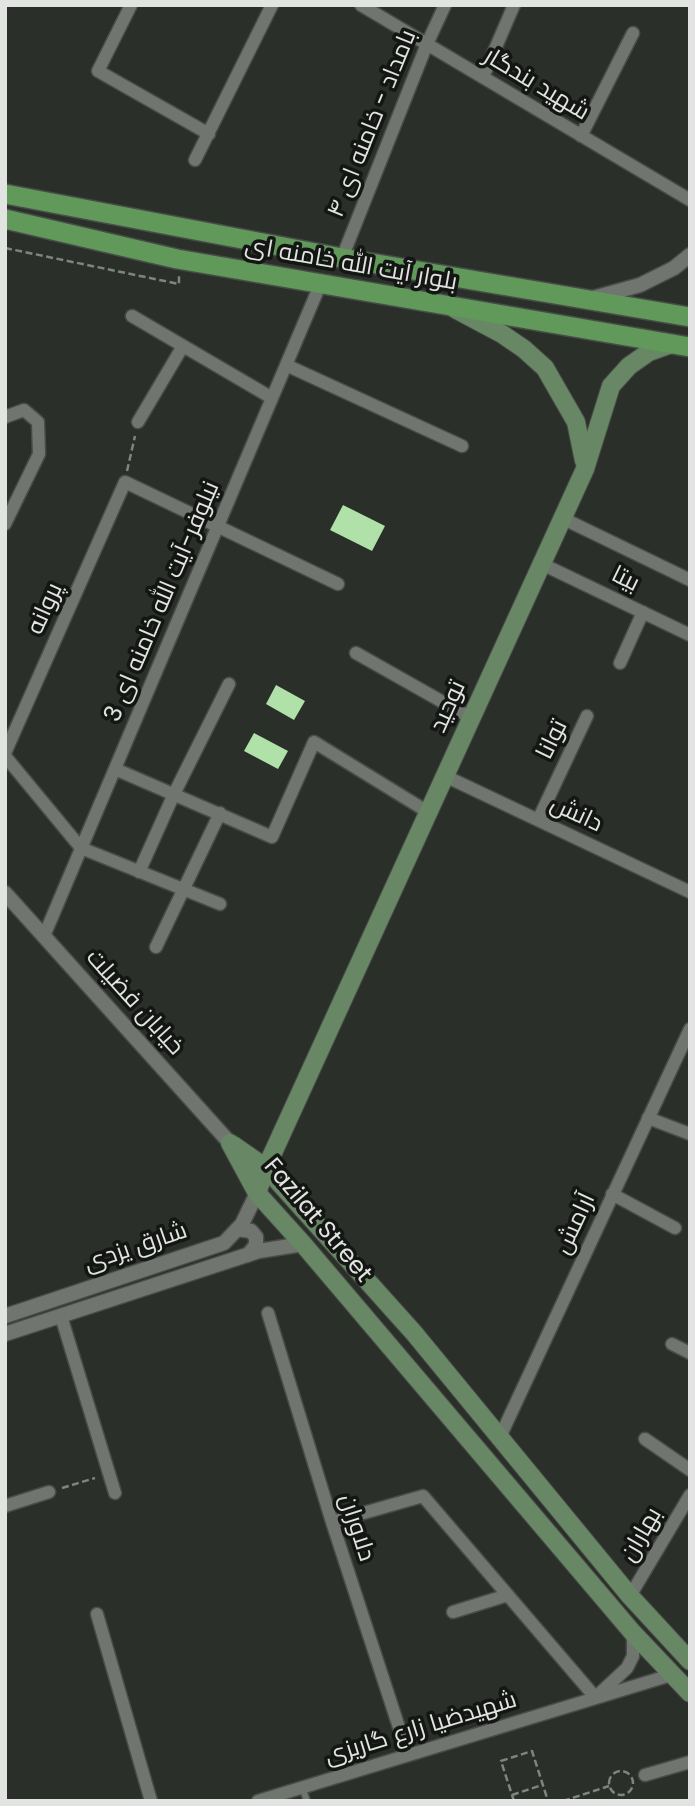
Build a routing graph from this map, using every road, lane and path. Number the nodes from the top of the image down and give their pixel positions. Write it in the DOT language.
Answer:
graph roads {
  1 [pos="131,5"];
  2 [pos="272,5"];
  3 [pos="361,5"];
  4 [pos="444,5"];
  5 [pos="514,5"];
  6 [pos="633,33"];
  7 [pos="426,44"];
  8 [pos="483,77"];
  9 [pos="209,134"];
  10 [pos="580,135"];
  11 [pos="195,160"];
  12 [pos="5,187"];
  13 [pos="5,194"];
  14 [pos="690,200"];
  15 [pos="46,203"];
  16 [pos="5,219"];
  17 [pos="5,247"];
  18 [pos="690,255"];
  19 [pos="342,258"];
  20 [pos="177,259"];
  21 [pos="320,285"];
  22 [pos="587,299"];
  23 [pos="452,307"];
  24 [pos="132,316"];
  25 [pos="690,317"];
  26 [pos="680,345"];
  27 [pos="183,346"];
  28 [pos="286,365"];
  29 [pos="272,398"];
  30 [pos="5,416"];
  31 [pos="138,422"];
  32 [pos="462,446"];
  33 [pos="585,469"];
  34 [pos="125,482"];
  35 [pos="562,518"];
  36 [pos="5,524"];
  37 [pos="218,526"];
  38 [pos="542,564"];
  39 [pos="690,580"];
  40 [pos="338,584"];
  41 [pos="643,612"];
  42 [pos="690,635"];
  43 [pos="356,653"];
  44 [pos="620,663"];
  45 [pos="229,684"];
  46 [pos="587,716"];
  47 [pos="471,718"];
  48 [pos="5,755"];
  49 [pos="115,769"];
  50 [pos="445,776"];
  51 [pos="174,794"];
  52 [pos="428,812"];
  53 [pos="220,813"];
  54 [pos="538,820"];
  55 [pos="81,848"];
  56 [pos="139,872"];
  57 [pos="185,890"];
  58 [pos="690,892"];
  59 [pos="5,893"];
  60 [pos="220,904"];
  61 [pos="44,936"];
  62 [pos="156,947"];
  63 [pos="690,1029"];
  64 [pos="648,1118"];
  65 [pos="690,1134"];
  66 [pos="230,1143"];
  67 [pos="266,1168"];
  68 [pos="257,1193"];
  69 [pos="612,1194"];
  70 [pos="675,1228"];
  71 [pos="237,1229"];
  72 [pos="303,1244"];
  73 [pos="248,1255"];
  74 [pos="55,1300"];
  75 [pos="268,1313"];
  76 [pos="5,1316"];
  77 [pos="61,1316"];
  78 [pos="5,1334"];
  79 [pos="672,1344"];
  80 [pos="690,1353"];
  81 [pos="500,1437"];
  82 [pos="645,1439"];
  83 [pos="690,1470"];
  84 [pos="109,1473"];
  85 [pos="48,1492"];
  86 [pos="115,1493"];
  87 [pos="690,1495"];
  88 [pos="5,1506"];
  89 [pos="332,1522"];
  90 [pos="508,1595"];
  91 [pos="630,1597"];
  92 [pos="453,1612"];
  93 [pos="97,1614"];
  94 [pos="633,1633"];
  95 [pos="690,1661"];
  96 [pos="671,1675"];
  97 [pos="690,1693"];
  98 [pos="595,1698"];
  99 [pos="408,1755"];
  100 [pos="690,1762"];
  101 [pos="645,1775"];
  102 [pos="543,1784"];
  103 [pos="609,1786"];
  104 [pos="302,1787"];
  105 [pos="512,1795"];
  106 [pos="151,1801"];
  107 [pos="258,1801"];
  108 [pos="307,1801"];
  109 [pos="514,1801"];
  110 [pos="548,1801"];
  111 [pos="563,1801"];
  1 -- 9 [label="street"];
  2 -- 9 [label="street"];
  3 -- 7 [label="street, شهید بندگار"];
  4 -- 7 [label="street, بامداد - خامنه ای ۴"];
  5 -- 8 [label="street"];
  6 -- 10 [label="street"];
  7 -- 8 [label="street, شهید بندگار"];
  7 -- 19 [label="street, بامداد - خامنه ای ۴"];
  8 -- 10 [label="street, شهید بندگار"];
  9 -- 11 [label="street"];
  10 -- 14 [label="street, شهید بندگار"];
  12 -- 15 [label="main road"];
  13 -- 15 [label="main road, بلوار آیت الله خامنه ای"];
  15 -- 19 [label="main road, بلوار آیت الله خامنه ای"];
  16 -- 20 [label="main road, بلوار آیت الله خامنه ای"];
  17 -- 20 [label="path"];
  18 -- 22 [label="street"];
  19 -- 22 [label="main road, بلوار آیت الله خامنه ای"];
  20 -- 21 [label="main road, بلوار آیت الله خامنه ای"];
  21 -- 23 [label="main road, بلوار آیت الله خامنه ای"];
  21 -- 28 [label="street, نیلوفر-آیت الله خامنه ای 3"];
  22 -- 25 [label="main road, بلوار آیت الله خامنه ای"];
  23 -- 26 [label="main road, بلوار آیت الله خامنه ای"];
  23 -- 33 [label="main road"];
  24 -- 27 [label="street"];
  26 -- 33 [label="main road, توحید"];
  27 -- 29 [label="street"];
  27 -- 31 [label="street"];
  28 -- 29 [label="street, نیلوفر-آیت الله خامنه ای 3"];
  28 -- 32 [label="street"];
  29 -- 37 [label="street, نیلوفر-آیت الله خامنه ای 3"];
  30 -- 36 [label="street"];
  31 -- 34 [label="path"];
  33 -- 35 [label="main road, توحید"];
  34 -- 37 [label="street"];
  34 -- 48 [label="street, پروانه"];
  35 -- 38 [label="main road, توحید"];
  35 -- 39 [label="street"];
  37 -- 40 [label="street"];
  37 -- 49 [label="street, نیلوفر-آیت الله خامنه ای 3"];
  38 -- 41 [label="street, بیتا"];
  38 -- 47 [label="main road, توحید"];
  41 -- 42 [label="street, بیتا"];
  41 -- 44 [label="street"];
  43 -- 47 [label="street"];
  45 -- 51 [label="street"];
  46 -- 54 [label="street, توانا"];
  47 -- 50 [label="main road, توحید"];
  48 -- 55 [label="street"];
  49 -- 51 [label="street"];
  49 -- 55 [label="street, نیلوفر-آیت الله خامنه ای 3"];
  50 -- 52 [label="main road, توحید"];
  50 -- 54 [label="street, دانش"];
  51 -- 53 [label="street"];
  51 -- 56 [label="street"];
  52 -- 53 [label="street"];
  52 -- 67 [label="main road, توحید"];
  53 -- 57 [label="street"];
  54 -- 58 [label="street, دانش"];
  55 -- 56 [label="street"];
  55 -- 61 [label="street, نیلوفر-آیت الله خامنه ای 3"];
  56 -- 57 [label="street"];
  57 -- 60 [label="street"];
  57 -- 62 [label="street"];
  59 -- 61 [label="street, خیابان فضیلت"];
  61 -- 66 [label="street, خیابان فضیلت"];
  63 -- 64 [label="street, آرامش"];
  64 -- 65 [label="street"];
  64 -- 69 [label="street, آرامش"];
  66 -- 67 [label="main road, Fazilat Street"];
  66 -- 68 [label="main road, Fazilat Street"];
  67 -- 68 [label="main road, توحید"];
  67 -- 81 [label="main road, Fazilat Street"];
  68 -- 71 [label="street, شارق یزدی"];
  68 -- 72 [label="main road, Fazilat Street"];
  69 -- 70 [label="street"];
  69 -- 81 [label="street, آرامش"];
  71 -- 73 [label="street"];
  71 -- 74 [label="street, شارق یزدی"];
  72 -- 73 [label="street"];
  72 -- 94 [label="main road, Fazilat Street"];
  73 -- 77 [label="street"];
  74 -- 76 [label="street, شارق یزدی"];
  74 -- 77 [label="street"];
  75 -- 89 [label="street, دلاوران"];
  77 -- 78 [label="street"];
  77 -- 84 [label="street"];
  79 -- 80 [label="street"];
  81 -- 91 [label="main road, Fazilat Street"];
  82 -- 83 [label="street"];
  84 -- 85 [label="path"];
  84 -- 86 [label="street"];
  85 -- 88 [label="street"];
  87 -- 91 [label="street, بهاران"];
  89 -- 90 [label="street"];
  89 -- 99 [label="street, دلاوران"];
  90 -- 92 [label="street"];
  90 -- 98 [label="street"];
  91 -- 95 [label="main road, Fazilat Street"];
  93 -- 106 [label="street"];
  94 -- 96 [label="main road, Fazilat Street"];
  94 -- 98 [label="street"];
  96 -- 97 [label="main road, Fazilat Street"];
  96 -- 98 [label="street, شهیدضیا زارع گاریزی"];
  98 -- 99 [label="street, شهیدضیا زارع گاریزی"];
  99 -- 104 [label="street, شهیدضیا زارع گاریزی"];
  100 -- 101 [label="street"];
  102 -- 105 [label="path"];
  102 -- 105 [label="path"];
  102 -- 110 [label="path"];
  103 -- 103 [label="path"];
  103 -- 111 [label="path"];
  104 -- 107 [label="street, شهیدضیا زارع گاریزی"];
  104 -- 108 [label="lane"];
  105 -- 109 [label="path"];
}
